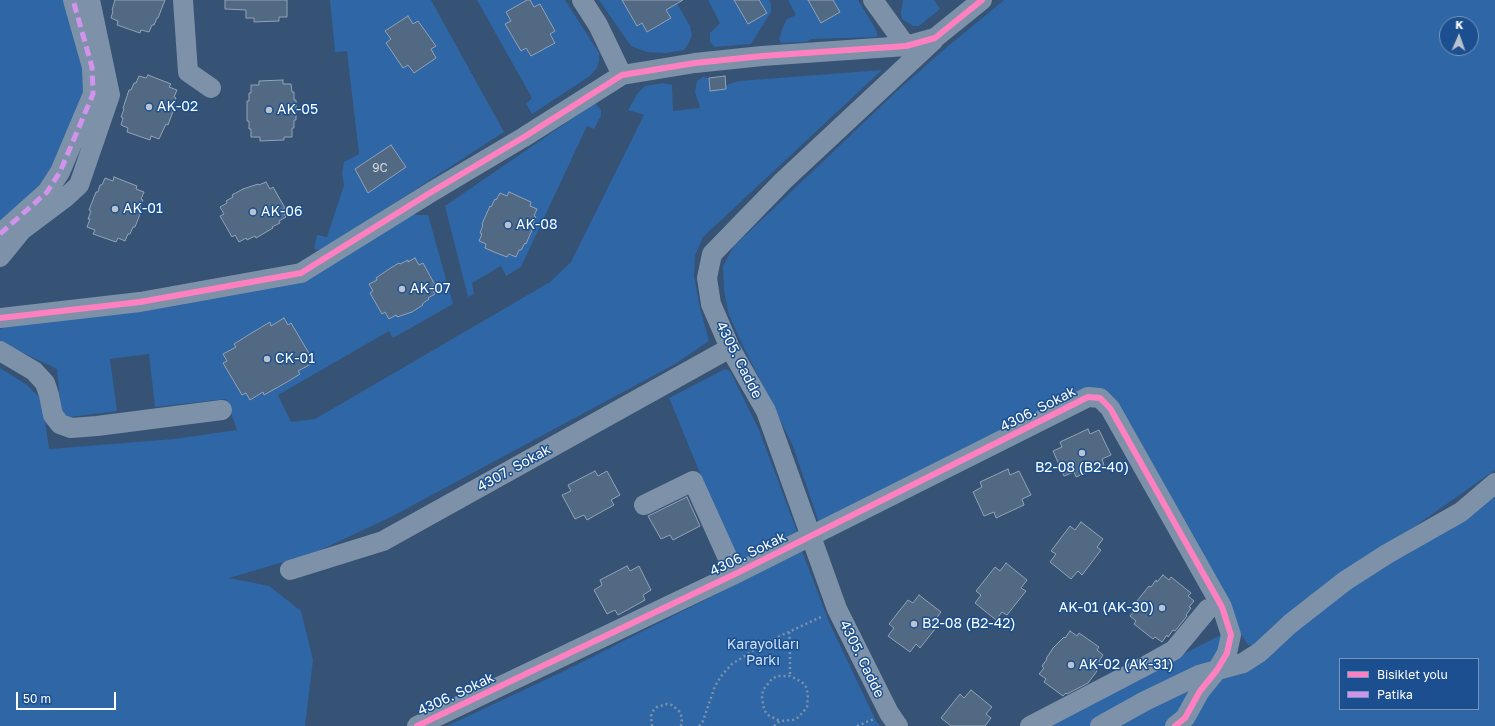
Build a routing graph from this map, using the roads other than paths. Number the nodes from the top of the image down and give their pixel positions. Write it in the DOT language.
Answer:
graph roads {
  1 [pos="73,0"];
  2 [pos="90,0"];
  3 [pos="184,0"];
  4 [pos="582,0"];
  5 [pos="872,0"];
  6 [pos="982,0"];
  7 [pos="935,38"];
  8 [pos="906,46"];
  9 [pos="622,75"];
  10 [pos="210,88"];
  11 [pos="0,234"];
  12 [pos="0,257"];
  13 [pos="0,318"];
  14 [pos="730,348"];
  15 [pos="0,351"];
  16 [pos="222,410"];
  17 [pos="1495,483"];
  18 [pos="644,505"];
  19 [pos="811,536"];
  20 [pos="290,570"];
  21 [pos="735,574"];
  22 [pos="1208,608"];
  23 [pos="1216,670"];
  24 [pos="417,726"];
  25 [pos="898,726"];
  26 [pos="1030,726"];
  27 [pos="1100,726"];
  28 [pos="1175,726"];
  1 -- 11 [label="street"];
  2 -- 12 [label="street"];
  3 -- 10 [label="street"];
  4 -- 9 [label="street"];
  5 -- 8 [label="street"];
  6 -- 7 [label="street, 4305. Cadde"];
  7 -- 8 [label="street"];
  7 -- 14 [label="street, 4305. Cadde"];
  8 -- 9 [label="street"];
  9 -- 13 [label="street"];
  14 -- 19 [label="street, 4305. Cadde"];
  14 -- 20 [label="street, 4307. Sokak"];
  15 -- 16 [label="street"];
  17 -- 23 [label="street"];
  18 -- 21 [label="street"];
  19 -- 21 [label="street, 4306. Sokak"];
  19 -- 23 [label="street, 4306. Sokak"];
  19 -- 25 [label="street, 4305. Cadde"];
  21 -- 24 [label="street, 4306. Sokak"];
  22 -- 26 [label="street"];
  23 -- 27 [label="street"];
  23 -- 28 [label="street"];
}
